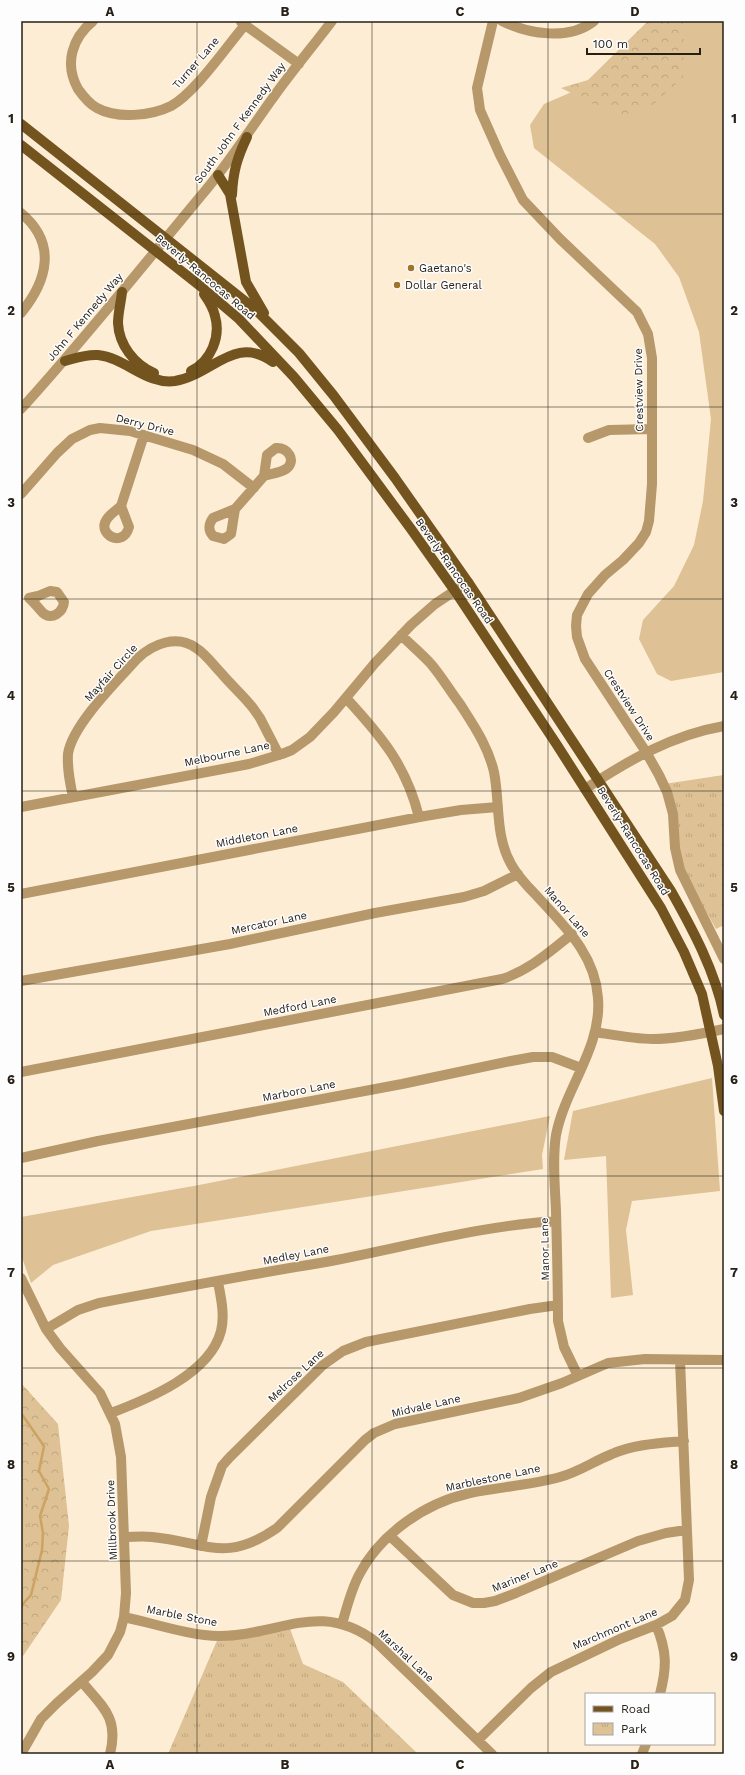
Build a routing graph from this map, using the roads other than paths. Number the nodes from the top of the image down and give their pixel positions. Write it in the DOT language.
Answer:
graph roads {
  1 [pos="92,21"];
  2 [pos="332,21"];
  3 [pos="493,21"];
  4 [pos="502,21"];
  5 [pos="594,21"];
  6 [pos="243,23"];
  7 [pos="299,64"];
  8 [pos="21,124"];
  9 [pos="246,137"];
  10 [pos="21,145"];
  11 [pos="218,175"];
  12 [pos="232,203"];
  13 [pos="21,213"];
  14 [pos="165,238"];
  15 [pos="155,250"];
  16 [pos="199,285"];
  17 [pos="122,292"];
  18 [pos="21,313"];
  19 [pos="270,324"];
  20 [pos="65,361"];
  21 [pos="294,377"];
  22 [pos="21,410"];
  23 [pos="651,429"];
  24 [pos="144,435"];
  25 [pos="588,438"];
  26 [pos="264,476"];
  27 [pos="254,488"];
  28 [pos="21,494"];
  29 [pos="121,506"];
  30 [pos="235,509"];
  31 [pos="468,582"];
  32 [pos="455,591"];
  33 [pos="401,635"];
  34 [pos="346,698"];
  35 [pos="724,726"];
  36 [pos="646,752"];
  37 [pos="278,755"];
  38 [pos="600,780"];
  39 [pos="585,789"];
  40 [pos="73,797"];
  41 [pos="498,807"];
  42 [pos="21,808"];
  43 [pos="418,817"];
  44 [pos="518,874"];
  45 [pos="21,894"];
  46 [pos="572,934"];
  47 [pos="724,960"];
  48 [pos="21,981"];
  49 [pos="724,1015"];
  50 [pos="724,1029"];
  51 [pos="595,1032"];
  52 [pos="711,1032"];
  53 [pos="581,1068"];
  54 [pos="21,1072"];
  55 [pos="724,1111"];
  56 [pos="21,1158"];
  57 [pos="556,1221"];
  58 [pos="21,1278"];
  59 [pos="218,1282"];
  60 [pos="558,1305"];
  61 [pos="46,1329"];
  62 [pos="680,1360"];
  63 [pos="724,1360"];
  64 [pos="578,1376"];
  65 [pos="111,1413"];
  66 [pos="684,1441"];
  67 [pos="686,1530"];
  68 [pos="390,1536"];
  69 [pos="124,1537"];
  70 [pos="200,1546"];
  71 [pos="124,1617"];
  72 [pos="342,1624"];
  73 [pos="656,1625"];
  74 [pos="236,1634"];
  75 [pos="82,1682"];
  76 [pos="660,1693"];
  77 [pos="478,1740"];
  78 [pos="21,1754"];
  79 [pos="110,1754"];
  80 [pos="492,1754"];
  1 -- 6 [label="street, Turner Lane"];
  2 -- 7 [label="street, South John F Kennedy Way"];
  3 -- 23 [label="street, Crestview Drive"];
  4 -- 5 [label="street"];
  6 -- 7 [label="street"];
  7 -- 9 [label="street, South John F Kennedy Way"];
  8 -- 14 [label="main road, Beverly-Rancocas Road"];
  9 -- 11 [label="street, South John F Kennedy Way"];
  9 -- 12 [label="main road"];
  10 -- 15 [label="main road, Beverly-Rancocas Road"];
  11 -- 12 [label="main road"];
  11 -- 14 [label="street, South John F Kennedy Way"];
  12 -- 19 [label="main road"];
  13 -- 18 [label="street"];
  14 -- 15 [label="street, John F Kennedy Way"];
  14 -- 19 [label="main road, Beverly-Rancocas Road"];
  15 -- 16 [label="main road, Beverly-Rancocas Road"];
  15 -- 17 [label="street, John F Kennedy Way"];
  16 -- 17 [label="main road"];
  16 -- 21 [label="main road, Beverly-Rancocas Road"];
  17 -- 20 [label="street, John F Kennedy Way"];
  19 -- 31 [label="main road, Beverly-Rancocas Road"];
  20 -- 21 [label="main road"];
  20 -- 22 [label="street, John F Kennedy Way"];
  21 -- 32 [label="main road, Beverly-Rancocas Road"];
  23 -- 25 [label="street"];
  23 -- 36 [label="street, Crestview Drive"];
  24 -- 27 [label="street, Derry Drive"];
  24 -- 28 [label="street, Derry Drive"];
  24 -- 29 [label="street"];
  26 -- 27 [label="street"];
  27 -- 30 [label="street"];
  31 -- 32 [label="street, Melbourne Lane"];
  31 -- 38 [label="main road, Beverly-Rancocas Road"];
  32 -- 33 [label="street, Melbourne Lane"];
  32 -- 39 [label="main road, Beverly-Rancocas Road"];
  33 -- 34 [label="street, Melbourne Lane"];
  33 -- 41 [label="street, Manor Lane"];
  34 -- 37 [label="street, Melbourne Lane"];
  34 -- 43 [label="street"];
  35 -- 36 [label="street"];
  36 -- 38 [label="street"];
  36 -- 47 [label="street, Crestview Drive"];
  37 -- 40 [label="street, Melbourne Lane"];
  37 -- 40 [label="street, Mayfair Circle"];
  38 -- 39 [label="street"];
  38 -- 49 [label="main road, Beverly-Rancocas Road"];
  39 -- 52 [label="main road, Beverly-Rancocas Road"];
  40 -- 42 [label="street, Melbourne Lane"];
  41 -- 43 [label="street, Middleton Lane"];
  41 -- 44 [label="street, Manor Lane"];
  43 -- 45 [label="street, Middleton Lane"];
  44 -- 46 [label="street, Manor Lane"];
  44 -- 48 [label="street, Mercator Lane"];
  46 -- 51 [label="street, Manor Lane"];
  46 -- 54 [label="street, Medford Lane"];
  50 -- 52 [label="street"];
  51 -- 52 [label="street"];
  51 -- 53 [label="street, Manor Lane"];
  52 -- 55 [label="main road, Beverly-Rancocas Road"];
  53 -- 56 [label="street, Marboro Lane"];
  53 -- 57 [label="street, Manor Lane"];
  57 -- 59 [label="street, Medley Lane"];
  57 -- 60 [label="street, Manor Lane"];
  58 -- 61 [label="street, Millbrook Drive"];
  59 -- 61 [label="street, Medley Lane"];
  59 -- 65 [label="street"];
  60 -- 64 [label="street, Manor Lane"];
  60 -- 70 [label="street, Melrose Lane"];
  61 -- 65 [label="street, Millbrook Drive"];
  62 -- 63 [label="street, Midvale Lane"];
  62 -- 64 [label="street, Midvale Lane"];
  62 -- 66 [label="street, Marchmont Lane"];
  64 -- 70 [label="street, Midvale Lane"];
  65 -- 69 [label="street, Millbrook Drive"];
  66 -- 67 [label="street, Marchmont Lane"];
  66 -- 68 [label="street, Marblestone Lane"];
  67 -- 68 [label="street, Mariner Lane"];
  67 -- 73 [label="street, Marchmont Lane"];
  68 -- 72 [label="street, Marblestone Lane"];
  69 -- 70 [label="street, Midvale Lane"];
  69 -- 71 [label="street, Millbrook Drive"];
  71 -- 74 [label="street, Marble Stone"];
  71 -- 75 [label="street, Millbrook Drive"];
  72 -- 74 [label="street, Marshal Lane"];
  72 -- 77 [label="street, Marshal Lane"];
  73 -- 76 [label="street"];
  73 -- 77 [label="street, Marchmont Lane"];
  75 -- 78 [label="street, Millbrook Drive"];
  75 -- 79 [label="street"];
  77 -- 80 [label="street, Marshal Lane"];
}
